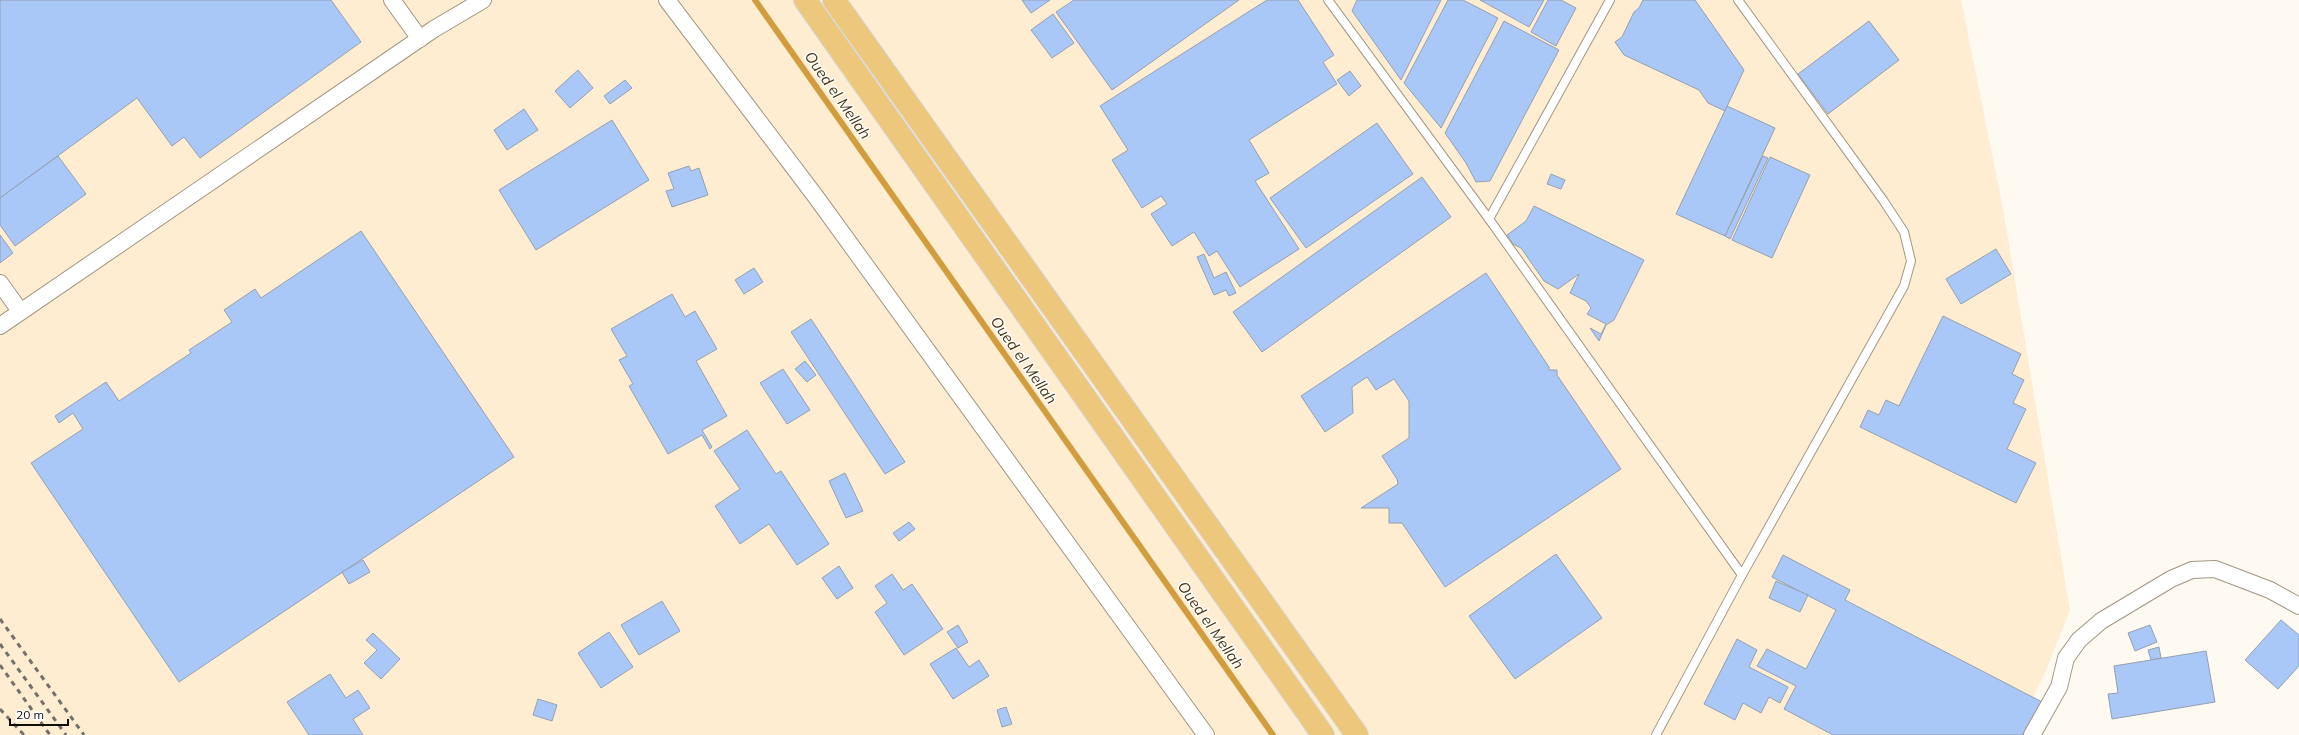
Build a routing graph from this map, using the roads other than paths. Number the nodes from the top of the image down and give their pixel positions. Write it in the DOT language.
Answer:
graph roads {
  1 [pos="392,0"];
  2 [pos="483,0"];
  3 [pos="667,0"];
  4 [pos="805,0"];
  5 [pos="834,0"];
  6 [pos="1328,0"];
  7 [pos="1610,0"];
  8 [pos="1738,0"];
  9 [pos="420,39"];
  10 [pos="1489,219"];
  11 [pos="0,283"];
  12 [pos="20,311"];
  13 [pos="0,326"];
  14 [pos="1742,575"];
  15 [pos="2299,606"];
  16 [pos="1206,735"];
  17 [pos="1323,735"];
  18 [pos="1357,735"];
  19 [pos="1656,735"];
  20 [pos="2032,735"];
  1 -- 9 [label="street"];
  2 -- 9 [label="street"];
  3 -- 16 [label="street"];
  4 -- 17 [label="main road"];
  5 -- 18 [label="main road"];
  6 -- 10 [label="lane"];
  7 -- 10 [label="lane"];
  8 -- 14 [label="lane"];
  9 -- 12 [label="street"];
  10 -- 14 [label="lane"];
  11 -- 12 [label="street"];
  12 -- 13 [label="street"];
  14 -- 19 [label="lane"];
  15 -- 20 [label="street"];
}
